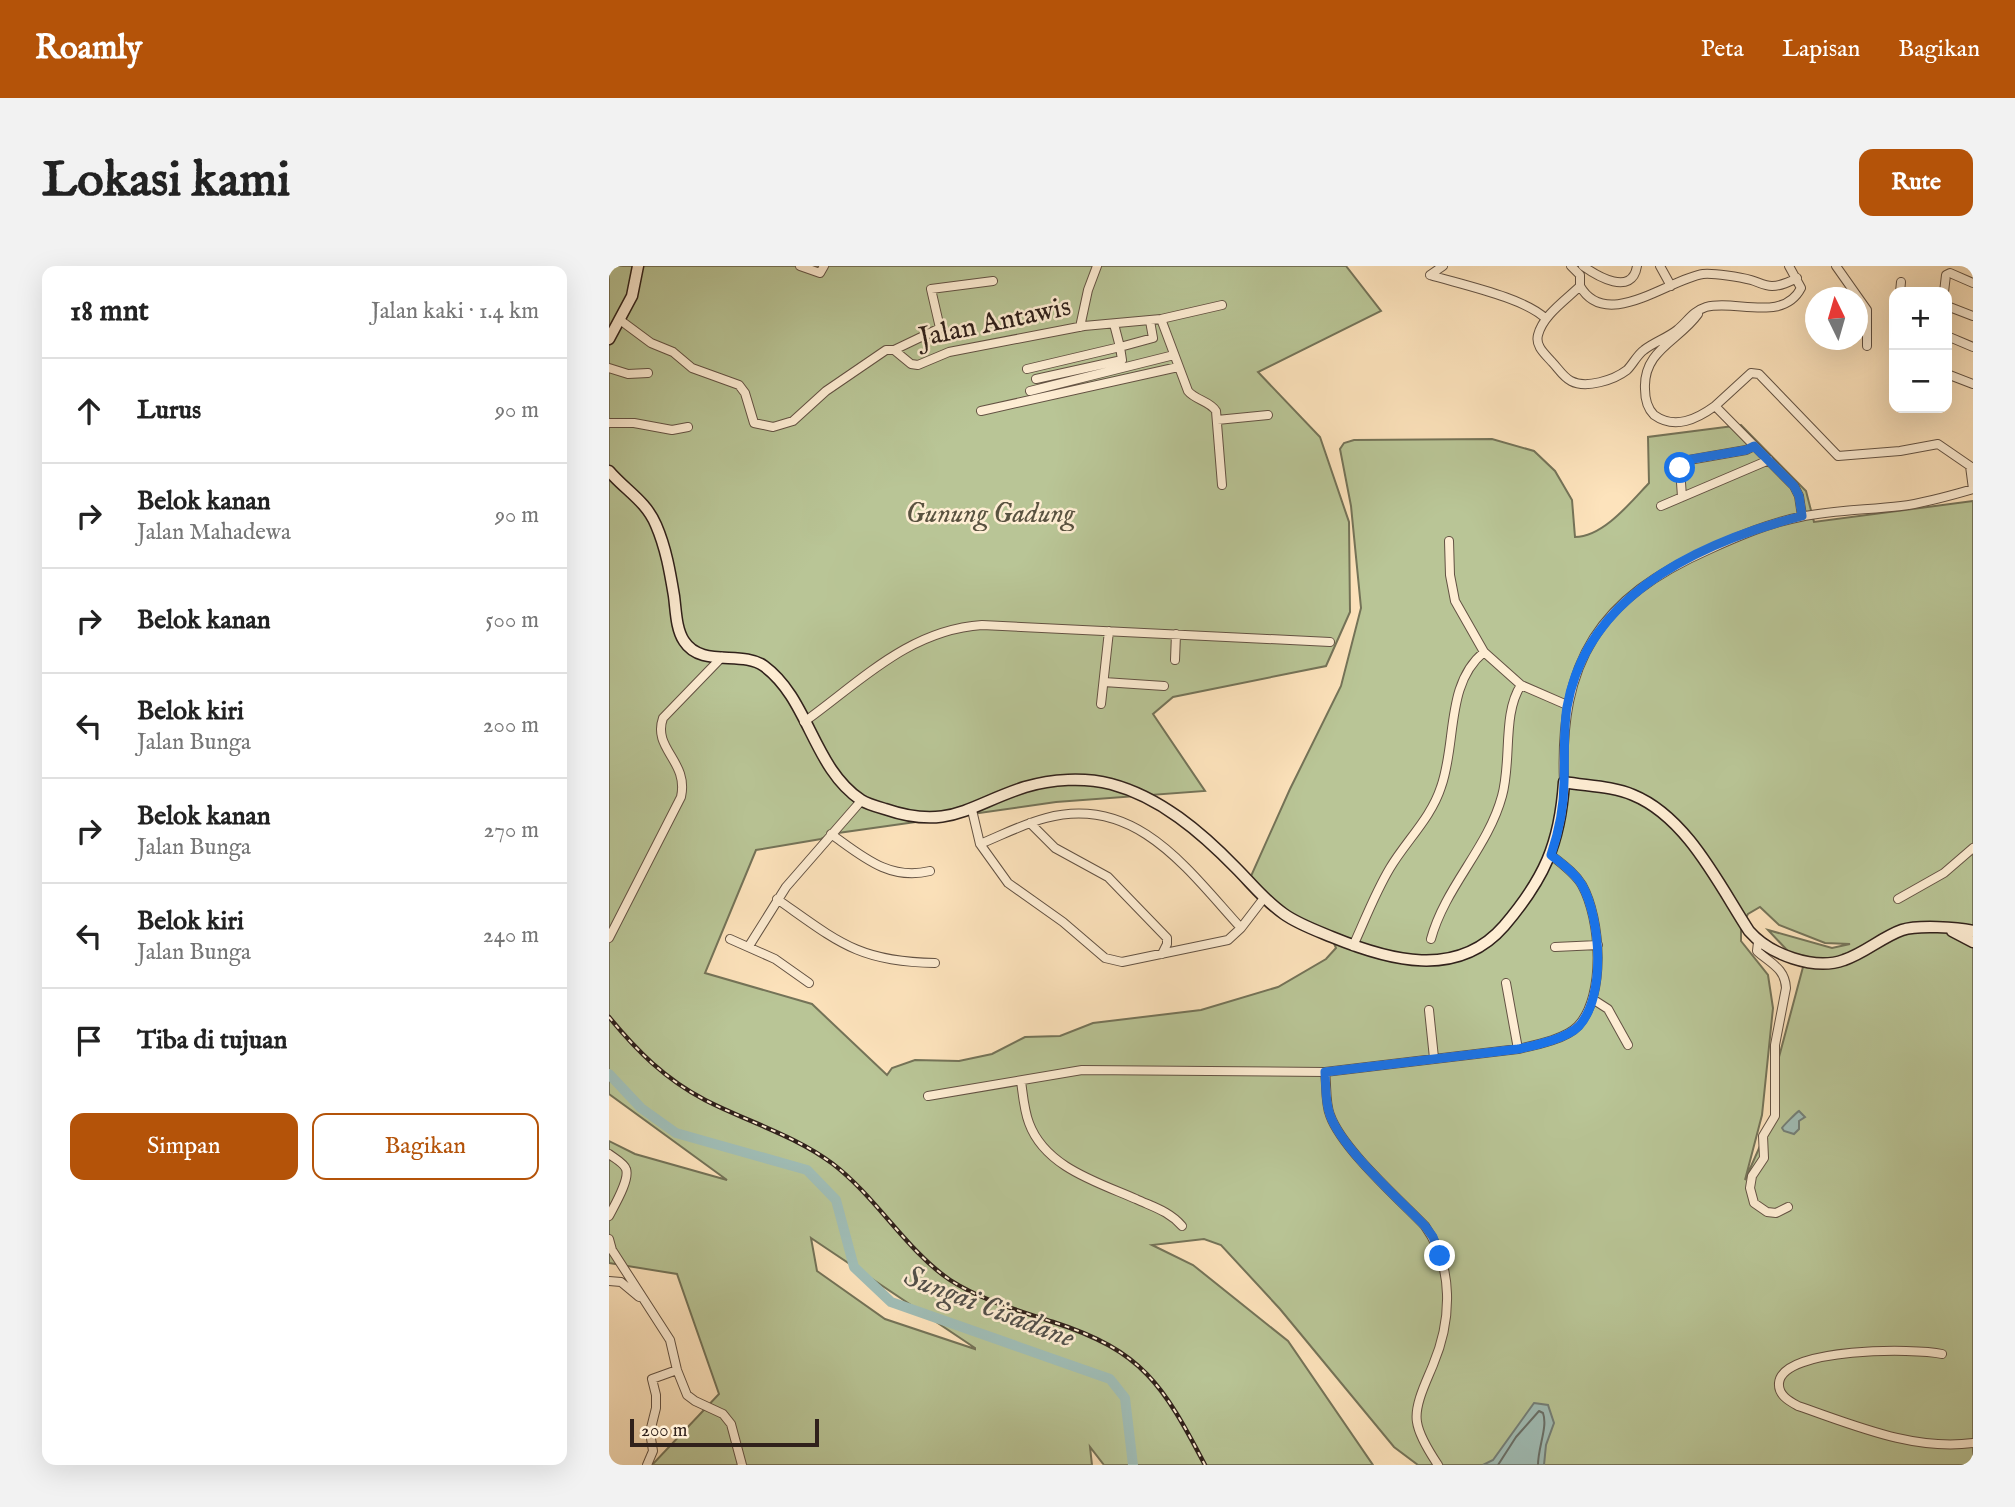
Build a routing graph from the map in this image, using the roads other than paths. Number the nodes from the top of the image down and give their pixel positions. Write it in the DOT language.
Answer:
graph roads {
  1 [pos="638,266"];
  2 [pos="800,266"];
  3 [pos="824,266"];
  4 [pos="1097,266"];
  5 [pos="1443,266"];
  6 [pos="1571,266"];
  7 [pos="1583,266"];
  8 [pos="1637,266"];
  9 [pos="1660,266"];
  10 [pos="1789,266"];
  11 [pos="1836,266"];
  12 [pos="1707,270"];
  13 [pos="1797,278"];
  14 [pos="993,281"];
  15 [pos="1901,282"];
  16 [pos="1973,283"];
  17 [pos="1580,286"];
  18 [pos="1671,286"];
  19 [pos="1851,287"];
  20 [pos="1901,287"];
  21 [pos="1945,287"];
  22 [pos="1222,305"];
  23 [pos="1702,308"];
  24 [pos="1952,308"];
  25 [pos="1973,316"];
  26 [pos="1546,319"];
  27 [pos="620,320"];
  28 [pos="1161,320"];
  29 [pos="1150,321"];
  30 [pos="1114,324"];
  31 [pos="1080,327"];
  32 [pos="1952,338"];
  33 [pos="609,339"];
  34 [pos="1120,347"];
  35 [pos="1973,347"];
  36 [pos="894,349"];
  37 [pos="1174,355"];
  38 [pos="1178,367"];
  39 [pos="609,368"];
  40 [pos="1027,369"];
  41 [pos="648,373"];
  42 [pos="1952,376"];
  43 [pos="1036,379"];
  44 [pos="1973,384"];
  45 [pos="1030,391"];
  46 [pos="1715,406"];
  47 [pos="981,411"];
  48 [pos="1268,415"];
  49 [pos="1217,420"];
  50 [pos="609,423"];
  51 [pos="688,427"];
  52 [pos="1754,446"];
  53 [pos="1769,460"];
  54 [pos="609,471"];
  55 [pos="1222,485"];
  56 [pos="1973,489"];
  57 [pos="1682,497"];
  58 [pos="1661,506"];
  59 [pos="1802,516"];
  60 [pos="1449,541"];
  61 [pos="1109,631"];
  62 [pos="1176,634"];
  63 [pos="1330,642"];
  64 [pos="1484,652"];
  65 [pos="722,657"];
  66 [pos="1175,660"];
  67 [pos="1104,682"];
  68 [pos="1521,685"];
  69 [pos="1164,686"];
  70 [pos="1101,704"];
  71 [pos="1567,705"];
  72 [pos="804,722"];
  73 [pos="1564,782"];
  74 [pos="862,801"];
  75 [pos="972,810"];
  76 [pos="1030,823"];
  77 [pos="831,834"];
  78 [pos="980,844"];
  79 [pos="1973,848"];
  80 [pos="1551,855"];
  81 [pos="930,872"];
  82 [pos="1264,898"];
  83 [pos="777,899"];
  84 [pos="1898,899"];
  85 [pos="1241,928"];
  86 [pos="1950,929"];
  87 [pos="1973,931"];
  88 [pos="609,938"];
  89 [pos="730,939"];
  90 [pos="1431,939"];
  91 [pos="1758,942"];
  92 [pos="1973,942"];
  93 [pos="1598,945"];
  94 [pos="749,946"];
  95 [pos="1353,946"];
  96 [pos="1555,947"];
  97 [pos="1162,954"];
  98 [pos="935,963"];
  99 [pos="809,983"];
  100 [pos="1506,983"];
  101 [pos="1594,1000"];
  102 [pos="1429,1010"];
  103 [pos="1628,1045"];
  104 [pos="1518,1049"];
  105 [pos="1434,1058"];
  106 [pos="1325,1072"];
  107 [pos="1021,1081"];
  108 [pos="928,1096"];
  109 [pos="609,1154"];
  110 [pos="1788,1207"];
  111 [pos="609,1216"];
  112 [pos="1182,1226"];
  113 [pos="609,1239"];
  114 [pos="609,1281"];
  115 [pos="643,1300"];
  116 [pos="1942,1354"];
  117 [pos="677,1370"];
  118 [pos="1973,1443"];
  119 [pos="647,1465"];
  120 [pos="742,1465"];
  121 [pos="1438,1465"];
  1 -- 27 [label="street"];
  2 -- 3 [label="street"];
  4 -- 31 [label="street"];
  5 -- 26 [label="street"];
  6 -- 17 [label="street"];
  7 -- 8 [label="street"];
  9 -- 18 [label="street"];
  10 -- 13 [label="street"];
  11 -- 19 [label="street"];
  12 -- 13 [label="street"];
  12 -- 18 [label="street"];
  13 -- 23 [label="street"];
  14 -- 36 [label="street"];
  15 -- 20 [label="street"];
  16 -- 21 [label="street"];
  17 -- 18 [label="street"];
  17 -- 26 [label="street"];
  22 -- 28 [label="street, Jalan Antawis"];
  23 -- 26 [label="street"];
  23 -- 46 [label="street"];
  24 -- 25 [label="street"];
  27 -- 33 [label="street"];
  27 -- 36 [label="street, Jalan Antawis"];
  28 -- 29 [label="street, Jalan Antawis"];
  28 -- 37 [label="street"];
  29 -- 30 [label="street, Jalan Antawis"];
  29 -- 34 [label="street"];
  30 -- 31 [label="street, Jalan Antawis"];
  30 -- 34 [label="street"];
  31 -- 36 [label="street, Jalan Antawis"];
  32 -- 35 [label="street"];
  34 -- 40 [label="street"];
  34 -- 43 [label="street"];
  37 -- 38 [label="street"];
  37 -- 45 [label="street"];
  38 -- 47 [label="street"];
  38 -- 49 [label="street"];
  39 -- 41 [label="street"];
  42 -- 44 [label="street"];
  46 -- 52 [label="street"];
  46 -- 56 [label="street"];
  48 -- 49 [label="street"];
  49 -- 55 [label="street"];
  50 -- 51 [label="street"];
  52 -- 53 [label="street"];
  52 -- 57 [label="street"];
  53 -- 57 [label="street"];
  53 -- 59 [label="street"];
  54 -- 65 [label="street"];
  56 -- 59 [label="street"];
  57 -- 58 [label="street"];
  59 -- 71 [label="street"];
  60 -- 64 [label="street"];
  61 -- 62 [label="street"];
  61 -- 67 [label="street"];
  61 -- 72 [label="street"];
  62 -- 63 [label="street"];
  62 -- 66 [label="street"];
  64 -- 68 [label="street"];
  64 -- 95 [label="street"];
  65 -- 72 [label="street"];
  65 -- 88 [label="street"];
  67 -- 69 [label="street"];
  67 -- 70 [label="street"];
  68 -- 71 [label="street"];
  68 -- 90 [label="street"];
  71 -- 73 [label="street"];
  72 -- 74 [label="street"];
  73 -- 80 [label="street"];
  73 -- 91 [label="street"];
  74 -- 75 [label="street"];
  74 -- 77 [label="street"];
  75 -- 78 [label="street"];
  75 -- 82 [label="street"];
  76 -- 78 [label="street"];
  76 -- 85 [label="street"];
  76 -- 97 [label="street"];
  77 -- 81 [label="street"];
  77 -- 83 [label="street"];
  78 -- 97 [label="street"];
  79 -- 84 [label="street"];
  80 -- 93 [label="street"];
  80 -- 95 [label="street"];
  82 -- 85 [label="street"];
  82 -- 95 [label="street"];
  83 -- 94 [label="street"];
  83 -- 98 [label="street"];
  85 -- 97 [label="street"];
  86 -- 87 [label="street"];
  86 -- 91 [label="street"];
  86 -- 92 [label="street"];
  89 -- 94 [label="street"];
  91 -- 110 [label="street"];
  93 -- 96 [label="street"];
  93 -- 101 [label="street"];
  94 -- 99 [label="street"];
  100 -- 104 [label="street"];
  101 -- 103 [label="street"];
  101 -- 104 [label="street"];
  102 -- 105 [label="street"];
  104 -- 105 [label="street"];
  105 -- 106 [label="street"];
  106 -- 107 [label="street"];
  106 -- 121 [label="street"];
  107 -- 108 [label="street"];
  107 -- 112 [label="street"];
  109 -- 111 [label="street"];
  113 -- 115 [label="street"];
  114 -- 115 [label="street"];
  115 -- 117 [label="street"];
  116 -- 118 [label="street"];
  117 -- 119 [label="street"];
  117 -- 120 [label="street"];
}
